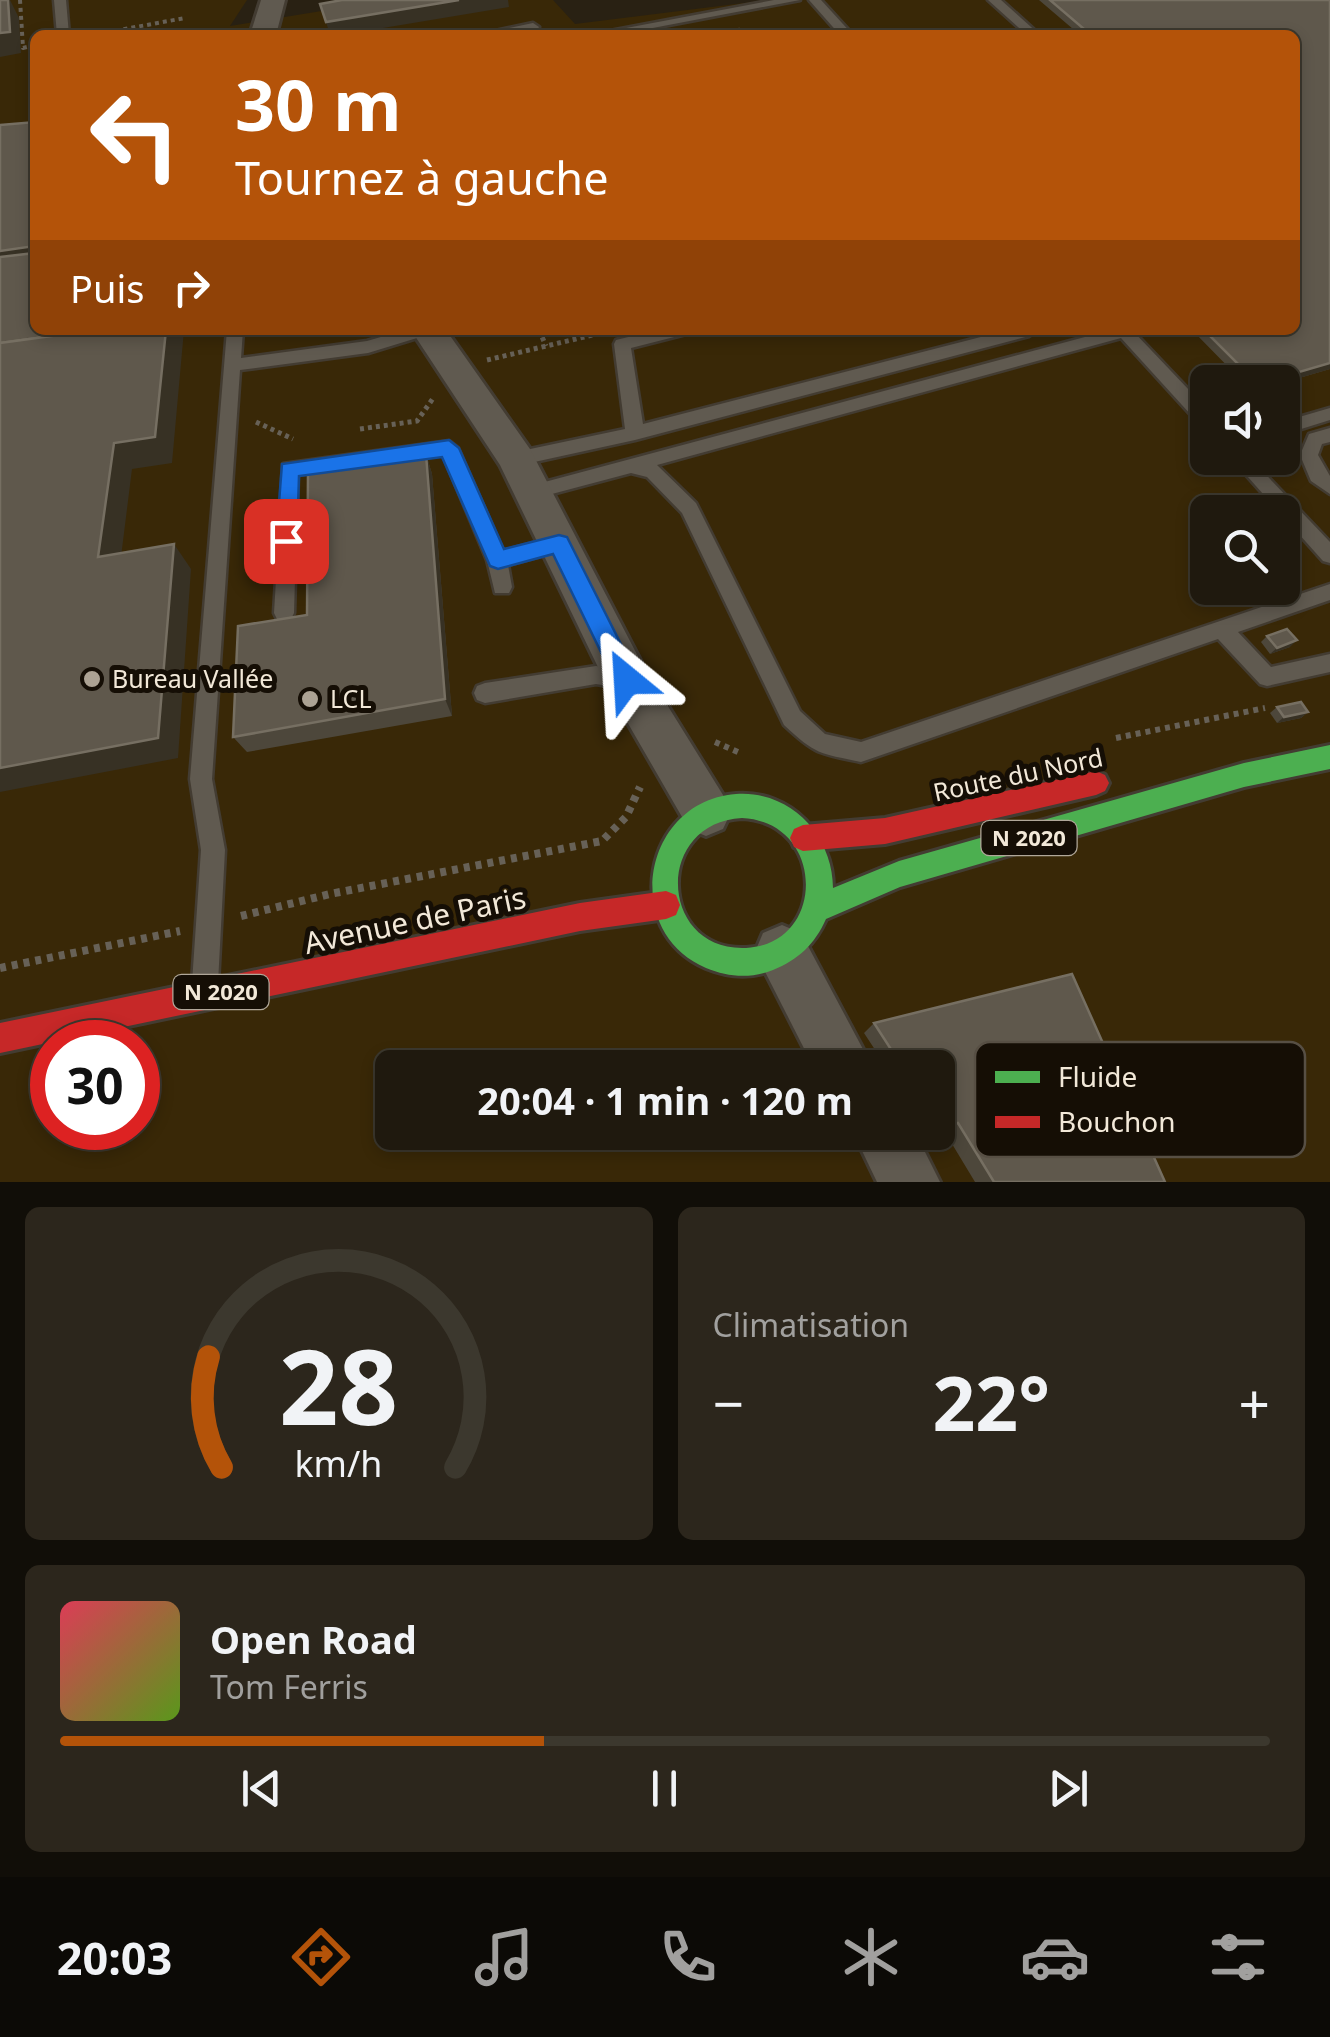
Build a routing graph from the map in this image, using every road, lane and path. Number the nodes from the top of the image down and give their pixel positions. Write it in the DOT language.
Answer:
graph roads {
  1 [pos="20,0"];
  2 [pos="60,0"];
  3 [pos="273,0"];
  4 [pos="794,0"];
  5 [pos="814,0"];
  6 [pos="994,0"];
  7 [pos="185,18"];
  8 [pos="532,26"];
  9 [pos="63,30"];
  10 [pos="119,30"];
  11 [pos="264,30"];
  12 [pos="510,30"];
  13 [pos="623,30"];
  14 [pos="842,30"];
  15 [pos="1028,30"];
  16 [pos="30,47"];
  17 [pos="236,335"];
  18 [pos="409,335"];
  19 [pos="429,335"];
  20 [pos="542,335"];
  21 [pos="591,335"];
  22 [pos="659,335"];
  23 [pos="1009,335"];
  24 [pos="1109,335"];
  25 [pos="1128,335"];
  26 [pos="546,346"];
  27 [pos="481,361"];
  28 [pos="233,364"];
  29 [pos="441,388"];
  30 [pos="1190,402"];
  31 [pos="1330,414"];
  32 [pos="1300,423"];
  33 [pos="229,426"];
  34 [pos="343,432"];
  35 [pos="635,433"];
  36 [pos="1330,435"];
  37 [pos="306,437"];
  38 [pos="628,465"];
  39 [pos="1256,475"];
  40 [pos="524,476"];
  41 [pos="1330,487"];
  42 [pos="559,544"];
  43 [pos="1330,556"];
  44 [pos="498,560"];
  45 [pos="502,588"];
  46 [pos="1330,592"];
  47 [pos="284,613"];
  48 [pos="1222,629"];
  49 [pos="1330,662"];
  50 [pos="627,680"];
  51 [pos="485,693"];
  52 [pos="1328,759"];
  53 [pos="642,774"];
  54 [pos="1244,775"];
  55 [pos="706,812"];
  56 [pos="803,838"];
  57 [pos="666,905"];
  58 [pos="817,909"];
  59 [pos="209,924"];
  60 [pos="782,952"];
  61 [pos="0,968"];
  62 [pos="205,995"];
  63 [pos="0,1038"];
  64 [pos="835,1050"];
  65 [pos="892,1150"];
  66 [pos="910,1182"];
  1 -- 16 [label="path"];
  2 -- 9 [label="lane"];
  3 -- 11 [label="street"];
  4 -- 13 [label="lane"];
  5 -- 14 [label="lane"];
  6 -- 15 [label="lane"];
  7 -- 10 [label="path"];
  8 -- 12 [label="lane"];
  17 -- 28 [label="lane"];
  18 -- 28 [label="lane"];
  19 -- 40 [label="street"];
  20 -- 26 [label="path"];
  21 -- 26 [label="path"];
  22 -- 35 [label="lane"];
  23 -- 35 [label="lane"];
  24 -- 38 [label="lane"];
  25 -- 30 [label="lane"];
  26 -- 27 [label="path"];
  28 -- 33 [label="lane"];
  29 -- 34 [label="path"];
  31 -- 32 [label="lane"];
  33 -- 37 [label="path"];
  33 -- 59 [label="lane"];
  35 -- 40 [label="lane"];
  36 -- 41 [label="lane"];
  38 -- 40 [label="lane"];
  38 -- 48 [label="lane"];
  39 -- 43 [label="lane"];
  40 -- 42 [label="street"];
  42 -- 44 [label="lane"];
  42 -- 50 [label="street"];
  44 -- 45 [label="lane"];
  44 -- 47 [label="lane"];
  46 -- 48 [label="lane"];
  48 -- 49 [label="lane"];
  50 -- 51 [label="lane"];
  50 -- 55 [label="street"];
  52 -- 54 [label="main road, Route du Nord / N 2020"];
  53 -- 59 [label="path"];
  54 -- 56 [label="main road, Route du Nord / N 2020"];
  54 -- 58 [label="main road, Route du Nord / N 2020"];
  55 -- 56 [label="main road"];
  55 -- 57 [label="main road"];
  56 -- 58 [label="main road"];
  57 -- 60 [label="main road"];
  57 -- 62 [label="main road, Avenue de Paris / N 2020"];
  58 -- 60 [label="main road"];
  59 -- 61 [label="path"];
  59 -- 62 [label="lane"];
  60 -- 64 [label="street"];
  62 -- 63 [label="main road, Avenue de Paris / N 2020"];
  65 -- 66 [label="street"];
}
